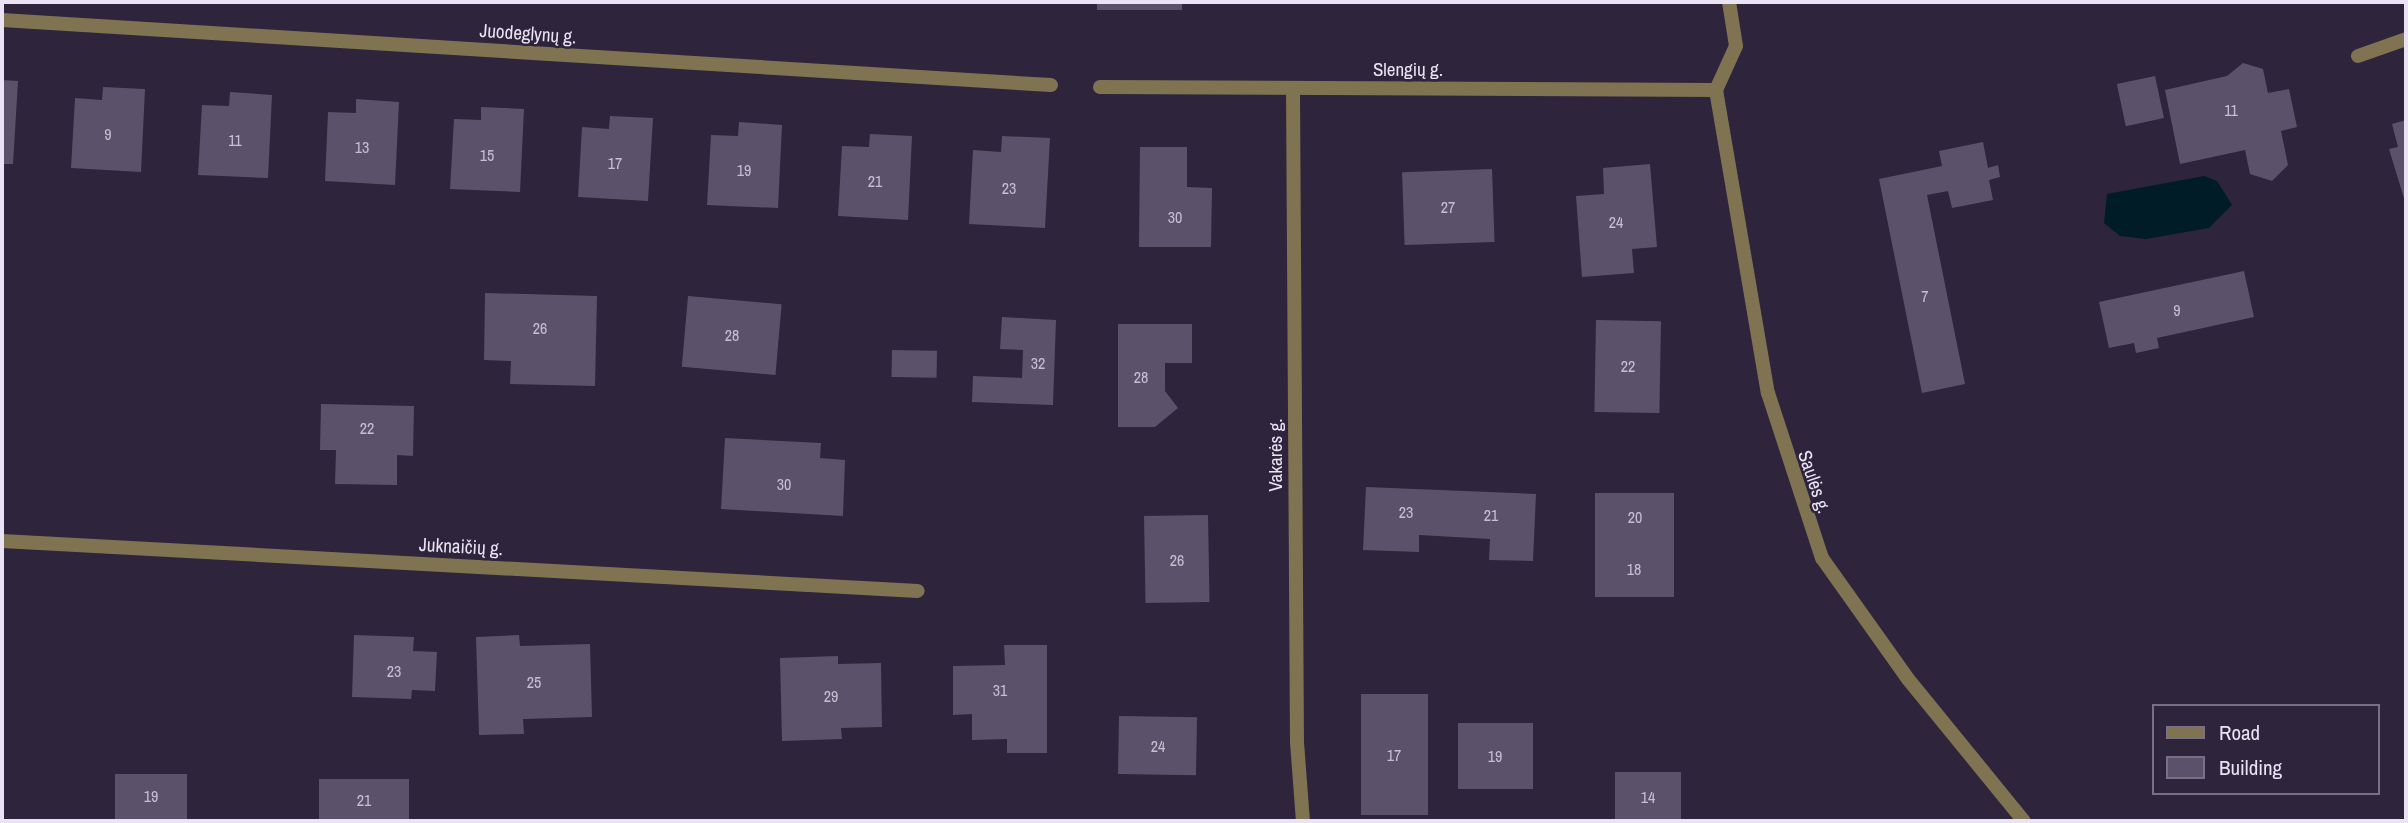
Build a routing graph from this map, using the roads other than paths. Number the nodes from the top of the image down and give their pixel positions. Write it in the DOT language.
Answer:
graph roads {
  1 [pos="1729,2"];
  2 [pos="2,20"];
  3 [pos="2406,39"];
  4 [pos="2358,56"];
  5 [pos="1051,86"];
  6 [pos="1100,87"];
  7 [pos="1293,89"];
  8 [pos="1716,90"];
  9 [pos="2,541"];
  10 [pos="918,591"];
  11 [pos="1303,821"];
  12 [pos="2024,821"];
  1 -- 8 [label="street"];
  2 -- 5 [label="street, Juodeglynų g."];
  3 -- 4 [label="street"];
  6 -- 7 [label="street, Slengių g."];
  7 -- 8 [label="street, Slengių g."];
  7 -- 11 [label="street, Vakarės g."];
  8 -- 12 [label="street, Saulės g."];
  9 -- 10 [label="street, Juknaičių g."];
}
